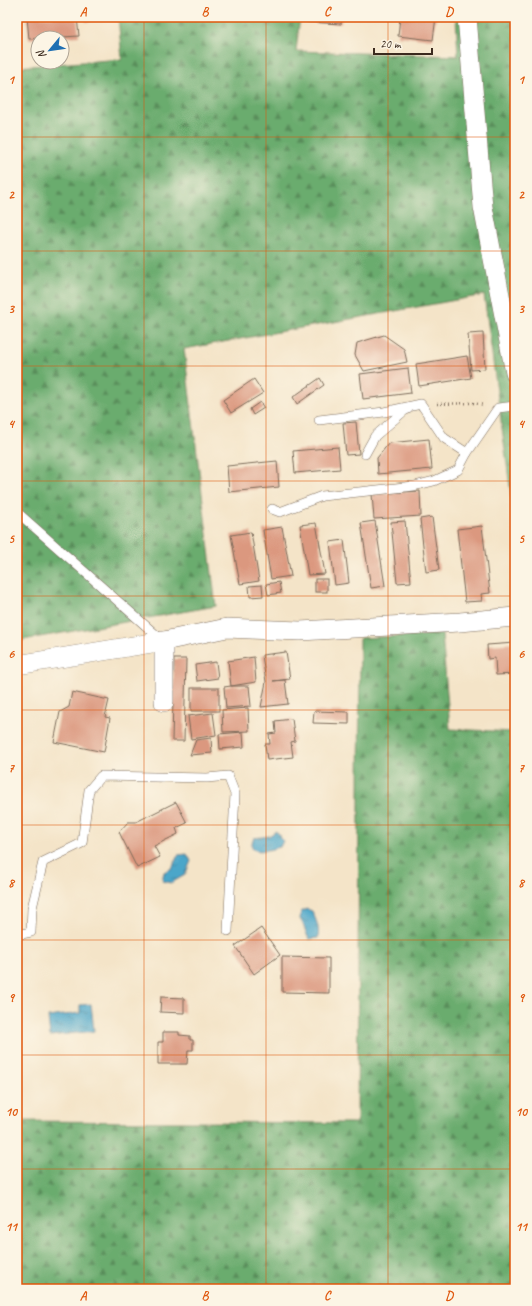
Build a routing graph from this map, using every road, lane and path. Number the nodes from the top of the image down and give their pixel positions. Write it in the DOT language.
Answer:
graph roads {
  1 [pos="467,17"];
  2 [pos="515,373"];
  3 [pos="421,404"];
  4 [pos="515,406"];
  5 [pos="498,408"];
  6 [pos="319,420"];
  7 [pos="467,453"];
  8 [pos="365,454"];
  9 [pos="272,509"];
  10 [pos="17,512"];
  11 [pos="515,617"];
  12 [pos="164,641"];
  13 [pos="17,665"];
  14 [pos="164,702"];
  15 [pos="228,931"];
  16 [pos="17,935"];
  1 -- 2 [label="street"];
  3 -- 5 [label="path"];
  3 -- 6 [label="lane"];
  3 -- 7 [label="lane"];
  3 -- 8 [label="lane"];
  4 -- 5 [label="lane"];
  5 -- 7 [label="lane"];
  7 -- 9 [label="lane"];
  10 -- 12 [label="lane"];
  11 -- 12 [label="street"];
  12 -- 13 [label="street"];
  12 -- 14 [label="street"];
  15 -- 16 [label="lane"];
}
